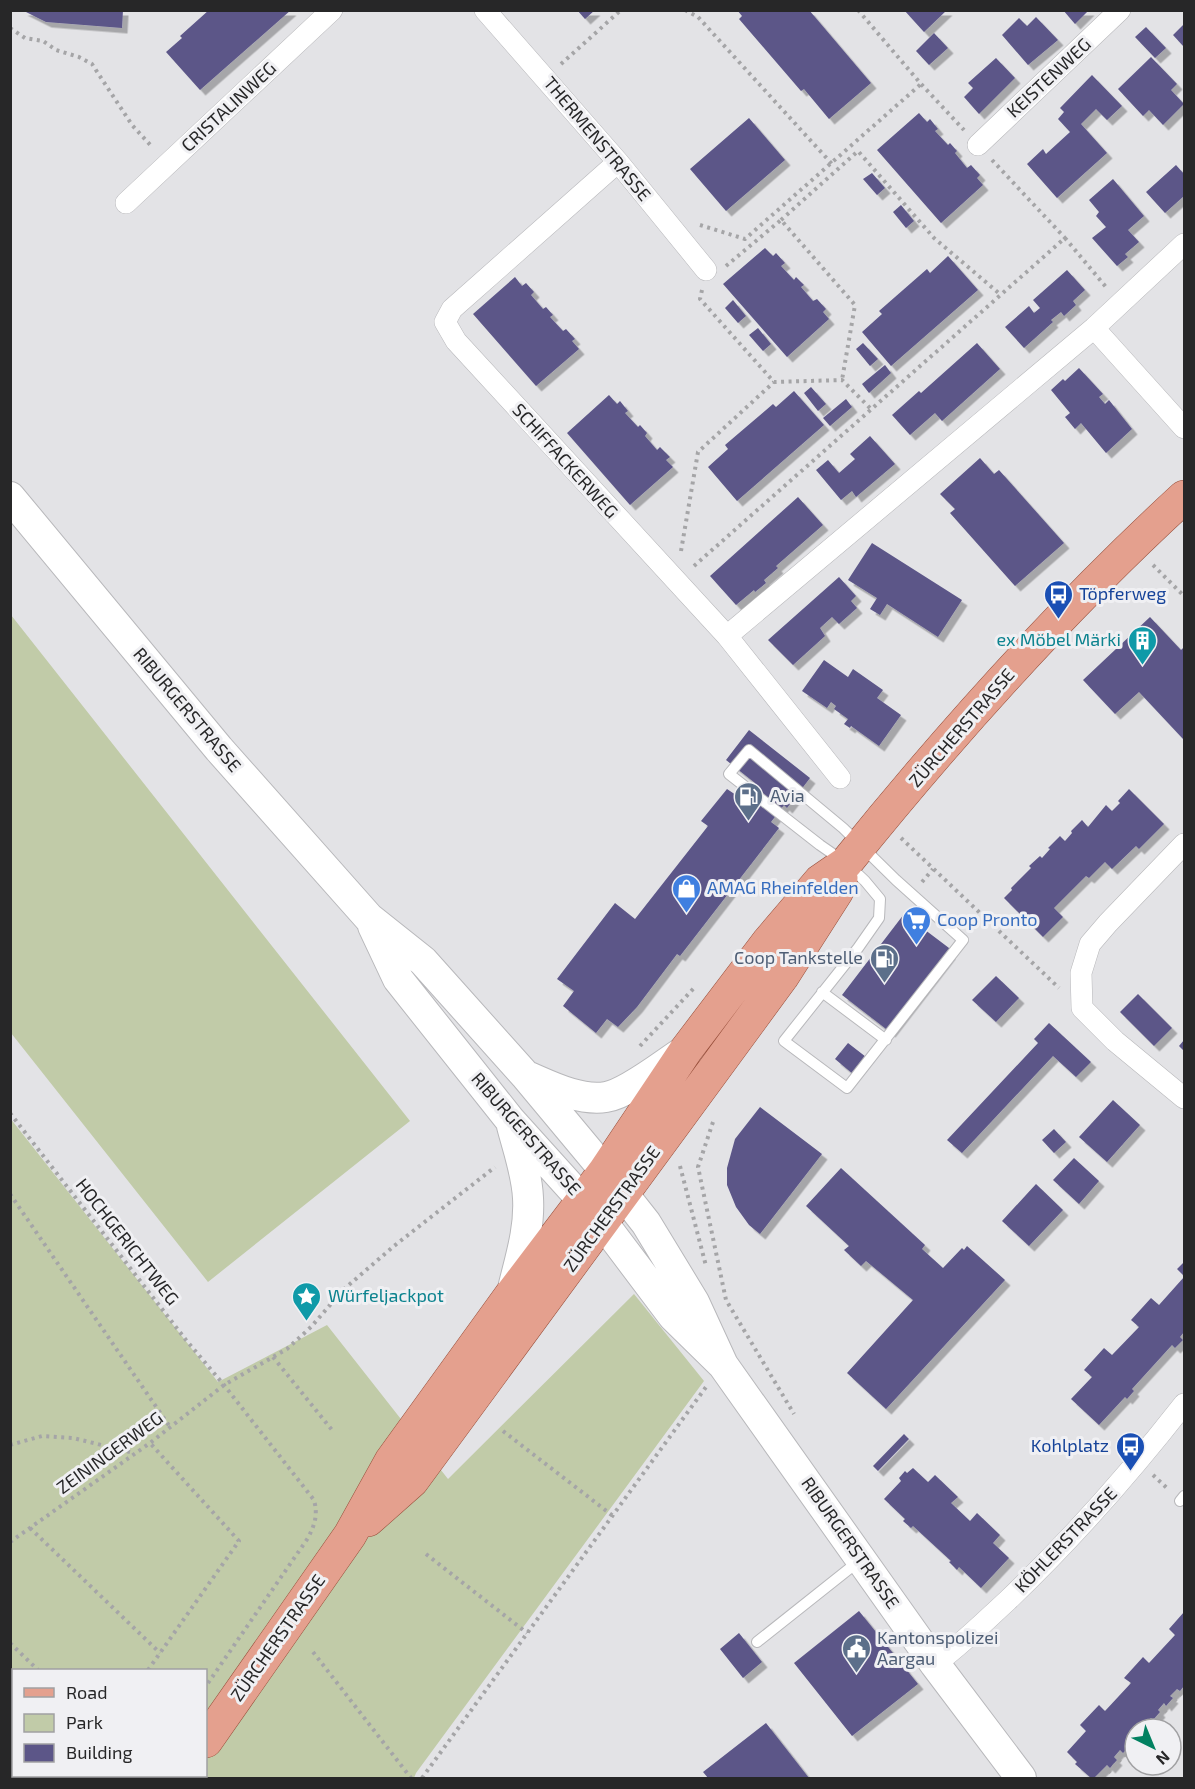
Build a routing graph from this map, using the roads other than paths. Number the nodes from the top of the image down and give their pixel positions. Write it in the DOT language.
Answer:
graph roads {
  1 [pos="333,10"];
  2 [pos="485,10"];
  3 [pos="1120,10"];
  4 [pos="978,145"];
  5 [pos="618,162"];
  6 [pos="126,203"];
  7 [pos="1185,244"];
  8 [pos="706,270"];
  9 [pos="1094,328"];
  10 [pos="1185,428"];
  11 [pos="1185,496"];
  12 [pos="10,497"];
  13 [pos="728,636"];
  14 [pos="840,778"];
  15 [pos="1185,844"];
  16 [pos="854,854"];
  17 [pos="369,918"];
  18 [pos="822,992"];
  19 [pos="886,1040"];
  20 [pos="686,1050"];
  21 [pos="525,1075"];
  22 [pos="1185,1098"];
  23 [pos="510,1120"];
  24 [pos="614,1182"];
  25 [pos="593,1212"];
  26 [pos="511,1295"];
  27 [pos="723,1365"];
  28 [pos="1185,1404"];
  29 [pos="351,1535"];
  30 [pos="862,1559"];
  31 [pos="757,1642"];
  32 [pos="934,1664"];
  33 [pos="207,1739"];
  34 [pos="1021,1779"];
  1 -- 6 [label="street, CRISTALINWEG"];
  2 -- 5 [label="street, THERMENSTRASSE"];
  3 -- 4 [label="street, KEISTENWEG"];
  5 -- 8 [label="street, THERMENSTRASSE"];
  5 -- 13 [label="street, SCHIFFACKERWEG"];
  7 -- 9 [label="street"];
  9 -- 10 [label="street"];
  9 -- 13 [label="street"];
  11 -- 16 [label="main road, ZÜRCHERSTRASSE"];
  12 -- 17 [label="main road, RIBURGERSTRASSE"];
  13 -- 14 [label="street, SCHIFFACKERWEG"];
  15 -- 22 [label="street"];
  16 -- 16 [label="lane"];
  16 -- 18 [label="lane"];
  16 -- 19 [label="lane"];
  16 -- 20 [label="main road, ZÜRCHERSTRASSE"];
  16 -- 24 [label="main road, ZÜRCHERSTRASSE"];
  17 -- 21 [label="main road, RIBURGERSTRASSE"];
  17 -- 23 [label="main road, RIBURGERSTRASSE"];
  18 -- 19 [label="lane"];
  18 -- 19 [label="lane"];
  20 -- 21 [label="main road, RIBURGERSTRASSE"];
  20 -- 24 [label="main road, ZÜRCHERSTRASSE"];
  21 -- 24 [label="main road, RIBURGERSTRASSE"];
  23 -- 25 [label="main road, RIBURGERSTRASSE"];
  23 -- 26 [label="main road"];
  24 -- 25 [label="main road, ZÜRCHERSTRASSE"];
  24 -- 27 [label="main road, RIBURGERSTRASSE"];
  25 -- 26 [label="main road, ZÜRCHERSTRASSE"];
  25 -- 27 [label="main road, RIBURGERSTRASSE"];
  25 -- 29 [label="main road, ZÜRCHERSTRASSE"];
  26 -- 29 [label="main road, ZÜRCHERSTRASSE"];
  27 -- 30 [label="main road, RIBURGERSTRASSE"];
  28 -- 32 [label="street, KÖHLERSTRASSE"];
  29 -- 33 [label="main road, ZÜRCHERSTRASSE"];
  30 -- 31 [label="lane"];
  30 -- 32 [label="main road, RIBURGERSTRASSE"];
  32 -- 34 [label="main road, RIBURGERSTRASSE"];
}
